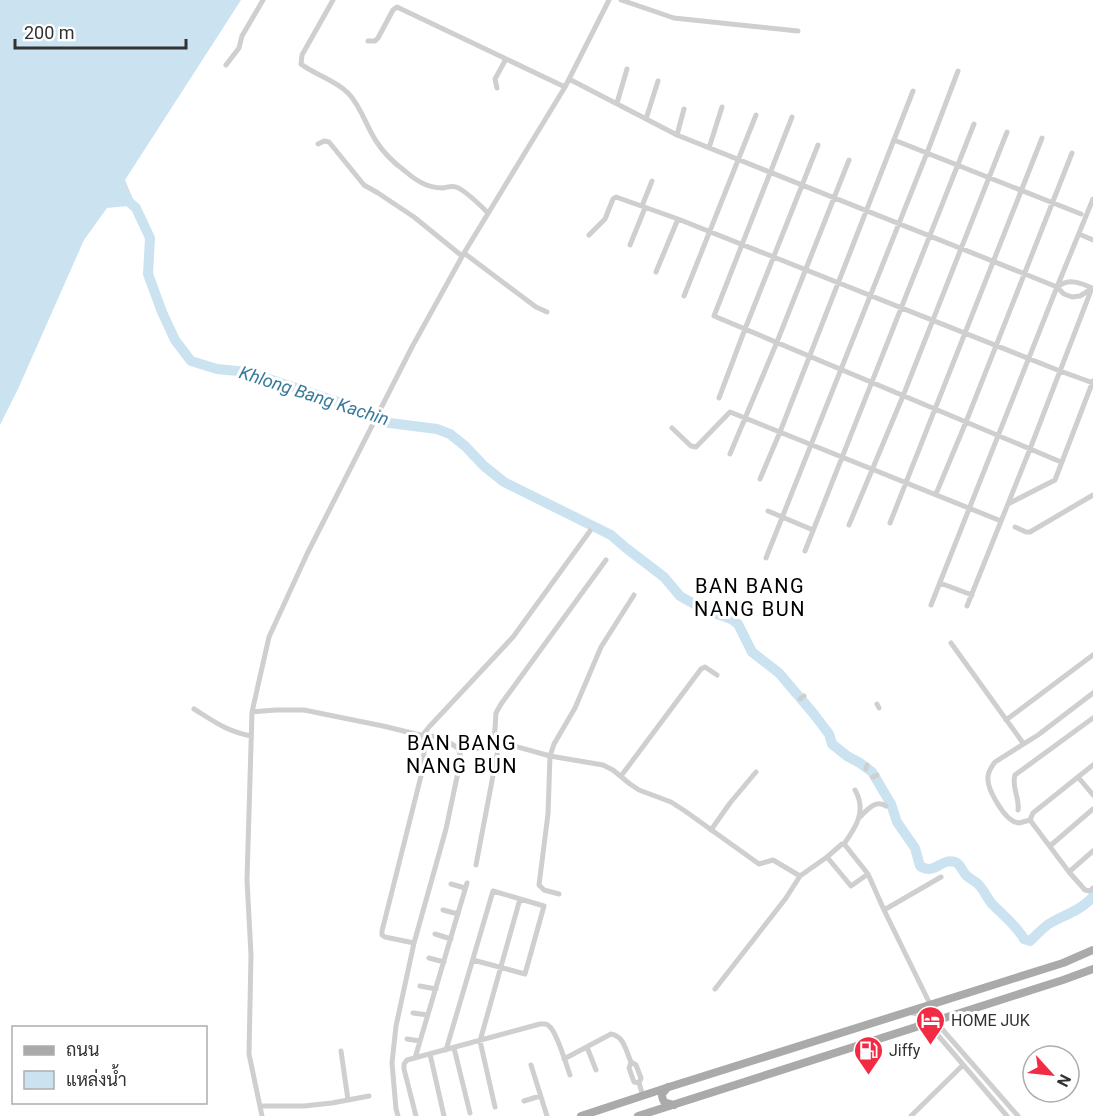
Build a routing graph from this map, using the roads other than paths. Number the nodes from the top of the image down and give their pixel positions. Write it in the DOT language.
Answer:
graph roads {
  1 [pos="263,0"];
  2 [pos="333,0"];
  3 [pos="609,0"];
  4 [pos="621,0"];
  5 [pos="798,31"];
  6 [pos="368,41"];
  7 [pos="506,59"];
  8 [pos="226,65"];
  9 [pos="627,69"];
  10 [pos="957,71"];
  11 [pos="569,79"];
  12 [pos="658,81"];
  13 [pos="565,87"];
  14 [pos="497,88"];
  15 [pos="913,92"];
  16 [pos="617,103"];
  17 [pos="722,107"];
  18 [pos="684,109"];
  19 [pos="756,115"];
  20 [pos="792,117"];
  21 [pos="646,119"];
  22 [pos="974,124"];
  23 [pos="1007,132"];
  24 [pos="677,135"];
  25 [pos="1042,138"];
  26 [pos="894,140"];
  27 [pos="318,144"];
  28 [pos="818,145"];
  29 [pos="710,148"];
  30 [pos="927,153"];
  31 [pos="1072,153"];
  32 [pos="738,159"];
  33 [pos="849,160"];
  34 [pos="958,166"];
  35 [pos="770,171"];
  36 [pos="989,178"];
  37 [pos="652,181"];
  38 [pos="801,185"];
  39 [pos="1021,191"];
  40 [pos="834,197"];
  41 [pos="1093,199"];
  42 [pos="1053,203"];
  43 [pos="644,207"];
  44 [pos="866,210"];
  45 [pos="488,213"];
  46 [pos="1081,214"];
  47 [pos="678,219"];
  48 [pos="899,223"];
  49 [pos="710,232"];
  50 [pos="1079,234"];
  51 [pos="589,235"];
  52 [pos="930,235"];
  53 [pos="1093,240"];
  54 [pos="630,245"];
  55 [pos="742,245"];
  56 [pos="962,249"];
  57 [pos="463,255"];
  58 [pos="774,257"];
  59 [pos="993,261"];
  60 [pos="806,270"];
  61 [pos="656,272"];
  62 [pos="1025,274"];
  63 [pos="838,283"];
  64 [pos="1057,287"];
  65 [pos="1092,288"];
  66 [pos="870,295"];
  67 [pos="684,296"];
  68 [pos="901,308"];
  69 [pos="547,312"];
  70 [pos="933,320"];
  71 [pos="745,329"];
  72 [pos="965,333"];
  73 [pos="777,342"];
  74 [pos="997,346"];
  75 [pos="809,356"];
  76 [pos="1029,359"];
  77 [pos="840,369"];
  78 [pos="1060,371"];
  79 [pos="871,382"];
  80 [pos="1093,382"];
  81 [pos="903,396"];
  82 [pos="719,399"];
  83 [pos="935,409"];
  84 [pos="745,418"];
  85 [pos="966,422"];
  86 [pos="672,428"];
  87 [pos="780,432"];
  88 [pos="998,436"];
  89 [pos="811,444"];
  90 [pos="1030,449"];
  91 [pos="730,454"];
  92 [pos="842,457"];
  93 [pos="1061,462"];
  94 [pos="873,469"];
  95 [pos="760,479"];
  96 [pos="906,482"];
  97 [pos="936,494"];
  98 [pos="1093,495"];
  99 [pos="1008,504"];
  100 [pos="970,508"];
  101 [pos="768,511"];
  102 [pos="783,518"];
  103 [pos="1001,521"];
  104 [pos="890,523"];
  105 [pos="849,525"];
  106 [pos="1015,527"];
  107 [pos="813,530"];
  108 [pos="590,531"];
  109 [pos="805,551"];
  110 [pos="766,558"];
  111 [pos="606,560"];
  112 [pos="940,583"];
  113 [pos="634,595"];
  114 [pos="972,595"];
  115 [pos="931,605"];
  116 [pos="968,606"];
  117 [pos="951,643"];
  118 [pos="1093,655"];
  119 [pos="717,675"];
  120 [pos="1093,693"];
  121 [pos="194,709"];
  122 [pos="252,712"];
  123 [pos="1093,718"];
  124 [pos="1006,720"];
  125 [pos="252,736"];
  126 [pos="423,736"];
  127 [pos="497,744"];
  128 [pos="1023,744"];
  129 [pos="458,748"];
  130 [pos="550,756"];
  131 [pos="1093,765"];
  132 [pos="756,772"];
  133 [pos="621,776"];
  134 [pos="1078,777"];
  135 [pos="855,790"];
  136 [pos="1093,795"];
  137 [pos="886,806"];
  138 [pos="1093,809"];
  139 [pos="1018,810"];
  140 [pos="858,818"];
  141 [pos="1030,820"];
  142 [pos="711,830"];
  143 [pos="844,844"];
  144 [pos="1050,846"];
  145 [pos="1093,851"];
  146 [pos="827,857"];
  147 [pos="476,865"];
  148 [pos="1069,872"];
  149 [pos="868,874"];
  150 [pos="800,876"];
  151 [pos="941,877"];
  152 [pos="451,884"];
  153 [pos="1093,888"];
  154 [pos="559,894"];
  155 [pos="520,899"];
  156 [pos="443,910"];
  157 [pos="884,910"];
  158 [pos="458,914"];
  159 [pos="435,934"];
  160 [pos="451,939"];
  161 [pos="414,943"];
  162 [pos="1093,950"];
  163 [pos="429,958"];
  164 [pos="473,960"];
  165 [pos="444,962"];
  166 [pos="501,968"];
  167 [pos="1093,969"];
  168 [pos="420,986"];
  169 [pos="715,989"];
  170 [pos="436,990"];
  171 [pos="930,1004"];
  172 [pos="413,1012"];
  173 [pos="905,1014"];
  174 [pos="428,1015"];
  175 [pos="935,1021"];
  176 [pos="920,1026"];
  177 [pos="407,1039"];
  178 [pos="420,1041"];
  179 [pos="480,1041"];
  180 [pos="587,1047"];
  181 [pos="454,1048"];
  182 [pos="446,1050"];
  183 [pos="341,1051"];
  184 [pos="430,1054"];
  185 [pos="416,1058"];
  186 [pos="564,1059"];
  187 [pos="531,1065"];
  188 [pos="963,1065"];
  189 [pos="596,1070"];
  190 [pos="570,1075"];
  191 [pos="669,1087"];
  192 [pos="369,1096"];
  193 [pos="540,1096"];
  194 [pos="639,1097"];
  195 [pos="348,1100"];
  196 [pos="524,1101"];
  197 [pos="674,1105"];
  198 [pos="260,1106"];
  199 [pos="495,1107"];
  200 [pos="470,1113"];
  201 [pos="262,1116"];
  202 [pos="398,1116"];
  203 [pos="416,1116"];
  204 [pos="444,1116"];
  205 [pos="547,1116"];
  206 [pos="581,1116"];
  207 [pos="639,1116"];
  208 [pos="912,1116"];
  209 [pos="1007,1116"];
  210 [pos="1018,1116"];
  1 -- 8 [label="street"];
  2 -- 45 [label="street"];
  3 -- 11 [label="street"];
  4 -- 5 [label="street"];
  6 -- 7 [label="street"];
  7 -- 13 [label="street"];
  7 -- 14 [label="street"];
  9 -- 16 [label="street"];
  10 -- 30 [label="street"];
  11 -- 13 [label="street"];
  11 -- 16 [label="street"];
  12 -- 21 [label="street"];
  13 -- 45 [label="street"];
  15 -- 26 [label="street"];
  16 -- 21 [label="street"];
  17 -- 29 [label="street"];
  18 -- 24 [label="street"];
  19 -- 32 [label="street"];
  20 -- 35 [label="street"];
  21 -- 24 [label="street"];
  22 -- 34 [label="street"];
  23 -- 36 [label="street"];
  24 -- 29 [label="street"];
  25 -- 39 [label="street"];
  26 -- 30 [label="street"];
  26 -- 44 [label="street"];
  27 -- 57 [label="street"];
  28 -- 38 [label="street"];
  29 -- 32 [label="street"];
  30 -- 34 [label="street"];
  30 -- 48 [label="street"];
  31 -- 42 [label="street"];
  32 -- 35 [label="street"];
  32 -- 49 [label="street"];
  33 -- 40 [label="street"];
  34 -- 36 [label="street"];
  34 -- 52 [label="street"];
  35 -- 38 [label="street"];
  35 -- 55 [label="street"];
  36 -- 39 [label="street"];
  36 -- 56 [label="street"];
  37 -- 43 [label="street"];
  38 -- 40 [label="street"];
  38 -- 58 [label="street"];
  39 -- 42 [label="street"];
  39 -- 59 [label="street"];
  40 -- 44 [label="street"];
  40 -- 60 [label="street"];
  41 -- 50 [label="street"];
  42 -- 46 [label="street"];
  42 -- 62 [label="street"];
  43 -- 47 [label="street"];
  43 -- 51 [label="street"];
  43 -- 54 [label="street"];
  44 -- 48 [label="street"];
  44 -- 63 [label="street"];
  45 -- 57 [label="street"];
  47 -- 49 [label="street"];
  47 -- 61 [label="street"];
  48 -- 52 [label="street"];
  48 -- 66 [label="street"];
  49 -- 55 [label="street"];
  49 -- 67 [label="street"];
  50 -- 53 [label="street"];
  50 -- 64 [label="street"];
  52 -- 56 [label="street"];
  52 -- 68 [label="street"];
  55 -- 58 [label="street"];
  55 -- 71 [label="street"];
  56 -- 59 [label="street"];
  56 -- 70 [label="street"];
  57 -- 69 [label="street"];
  57 -- 122 [label="street"];
  58 -- 60 [label="street"];
  58 -- 71 [label="street"];
  59 -- 62 [label="street"];
  59 -- 72 [label="street"];
  60 -- 63 [label="street"];
  60 -- 73 [label="street"];
  62 -- 64 [label="street"];
  62 -- 74 [label="street"];
  63 -- 66 [label="street"];
  63 -- 75 [label="street"];
  64 -- 65 [label="street"];
  64 -- 65 [label="street"];
  64 -- 76 [label="street"];
  65 -- 78 [label="street"];
  66 -- 68 [label="street"];
  66 -- 77 [label="street"];
  68 -- 70 [label="street"];
  68 -- 79 [label="street"];
  70 -- 72 [label="street"];
  70 -- 81 [label="street"];
  71 -- 73 [label="street"];
  71 -- 82 [label="street"];
  72 -- 74 [label="street"];
  72 -- 83 [label="street"];
  73 -- 75 [label="street"];
  73 -- 84 [label="street"];
  74 -- 76 [label="street"];
  74 -- 85 [label="street"];
  75 -- 77 [label="street"];
  75 -- 87 [label="street"];
  76 -- 78 [label="street"];
  76 -- 88 [label="street"];
  77 -- 79 [label="street"];
  77 -- 89 [label="street"];
  78 -- 80 [label="street"];
  78 -- 90 [label="street"];
  79 -- 81 [label="street"];
  79 -- 92 [label="street"];
  80 -- 93 [label="street"];
  81 -- 83 [label="street"];
  81 -- 94 [label="street"];
  83 -- 85 [label="street"];
  83 -- 96 [label="street"];
  84 -- 86 [label="street"];
  84 -- 87 [label="street"];
  84 -- 91 [label="street"];
  85 -- 88 [label="street"];
  85 -- 97 [label="street"];
  87 -- 89 [label="street"];
  87 -- 95 [label="street"];
  88 -- 90 [label="street"];
  88 -- 100 [label="street"];
  89 -- 92 [label="street"];
  89 -- 102 [label="street"];
  90 -- 93 [label="street"];
  90 -- 99 [label="street"];
  92 -- 94 [label="street"];
  92 -- 107 [label="street"];
  93 -- 99 [label="street"];
  94 -- 96 [label="street"];
  94 -- 105 [label="street"];
  96 -- 97 [label="street"];
  96 -- 104 [label="street"];
  97 -- 100 [label="street"];
  98 -- 106 [label="street"];
  99 -- 103 [label="street"];
  100 -- 103 [label="street"];
  100 -- 112 [label="street"];
  101 -- 102 [label="street"];
  102 -- 107 [label="street"];
  102 -- 110 [label="street"];
  103 -- 114 [label="street"];
  107 -- 109 [label="street"];
  108 -- 126 [label="street"];
  111 -- 127 [label="street"];
  112 -- 114 [label="street"];
  112 -- 115 [label="street"];
  113 -- 130 [label="street"];
  114 -- 116 [label="street"];
  117 -- 124 [label="street"];
  118 -- 124 [label="street"];
  119 -- 133 [label="street"];
  120 -- 128 [label="street"];
  121 -- 125 [label="street"];
  122 -- 125 [label="street"];
  122 -- 126 [label="street"];
  123 -- 139 [label="street"];
  124 -- 128 [label="street"];
  125 -- 198 [label="street"];
  126 -- 129 [label="street"];
  126 -- 161 [label="street"];
  127 -- 129 [label="street"];
  127 -- 130 [label="street"];
  127 -- 147 [label="street"];
  128 -- 141 [label="street"];
  129 -- 161 [label="street"];
  130 -- 133 [label="street"];
  130 -- 154 [label="street"];
  131 -- 134 [label="street"];
  132 -- 142 [label="street"];
  133 -- 142 [label="street"];
  134 -- 136 [label="street"];
  134 -- 141 [label="street"];
  135 -- 140 [label="street"];
  137 -- 140 [label="street"];
  138 -- 144 [label="street"];
  140 -- 143 [label="street"];
  141 -- 144 [label="street"];
  142 -- 150 [label="street"];
  143 -- 146 [label="street"];
  143 -- 149 [label="street"];
  144 -- 148 [label="street"];
  145 -- 148 [label="street"];
  146 -- 149 [label="street"];
  146 -- 150 [label="street"];
  148 -- 153 [label="street"];
  149 -- 157 [label="street"];
  150 -- 169 [label="street"];
  151 -- 157 [label="street"];
  152 -- 158 [label="street"];
  155 -- 164 [label="street"];
  155 -- 166 [label="street"];
  155 -- 166 [label="street"];
  156 -- 158 [label="street"];
  157 -- 171 [label="street"];
  158 -- 160 [label="street"];
  159 -- 160 [label="street"];
  160 -- 165 [label="street"];
  161 -- 202 [label="street"];
  162 -- 171 [label="main road"];
  163 -- 165 [label="street"];
  164 -- 166 [label="street"];
  164 -- 182 [label="street"];
  165 -- 170 [label="street"];
  166 -- 179 [label="street"];
  167 -- 175 [label="main road"];
  168 -- 170 [label="street"];
  170 -- 174 [label="street"];
  171 -- 173 [label="main road"];
  172 -- 174 [label="street"];
  173 -- 175 [label="street"];
  173 -- 191 [label="main road"];
  174 -- 178 [label="street"];
  175 -- 176 [label="main road"];
  175 -- 210 [label="street"];
  176 -- 188 [label="street"];
  176 -- 197 [label="main road"];
  177 -- 178 [label="street"];
  178 -- 185 [label="street"];
  179 -- 181 [label="street"];
  179 -- 186 [label="street"];
  179 -- 199 [label="street"];
  180 -- 186 [label="street"];
  180 -- 189 [label="street"];
  180 -- 194 [label="street"];
  181 -- 182 [label="street"];
  181 -- 200 [label="street"];
  182 -- 184 [label="street"];
  183 -- 195 [label="street"];
  184 -- 185 [label="street"];
  184 -- 204 [label="street"];
  185 -- 203 [label="street"];
  186 -- 190 [label="street"];
  187 -- 193 [label="street"];
  188 -- 208 [label="street"];
  188 -- 209 [label="street"];
  191 -- 194 [label="main road"];
  191 -- 197 [label="main road"];
  192 -- 195 [label="street"];
  193 -- 196 [label="street"];
  193 -- 205 [label="street"];
  194 -- 206 [label="main road"];
  194 -- 207 [label="main road"];
  195 -- 198 [label="street"];
  197 -- 207 [label="main road"];
  198 -- 201 [label="street"];
}
